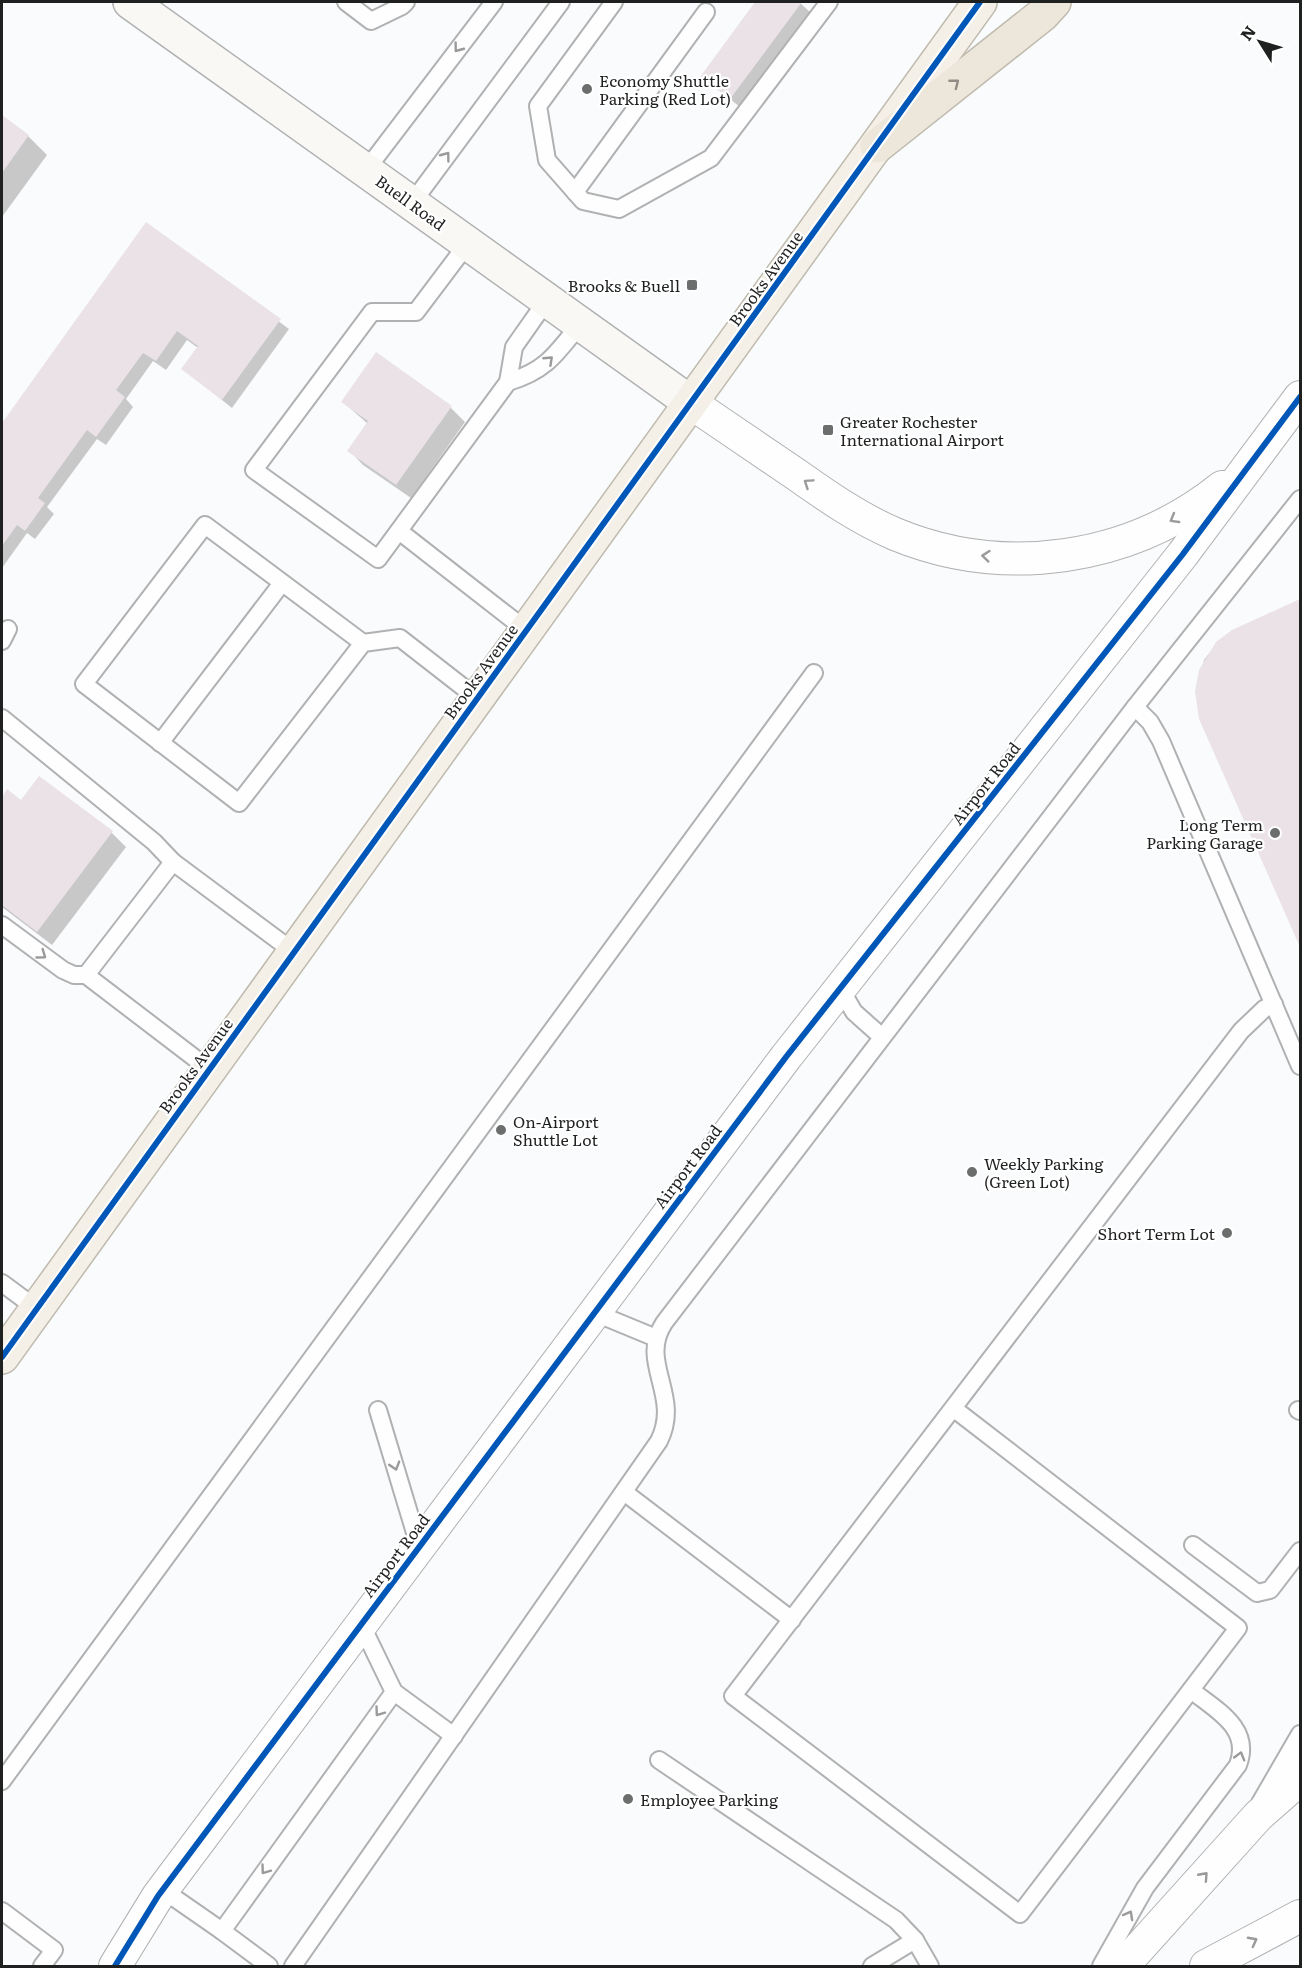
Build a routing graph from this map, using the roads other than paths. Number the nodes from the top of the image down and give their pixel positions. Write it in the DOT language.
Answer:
graph roads {
  1 [pos="130,2"];
  2 [pos="346,2"];
  3 [pos="406,2"];
  4 [pos="494,2"];
  5 [pos="561,2"];
  6 [pos="615,2"];
  7 [pos="829,2"];
  8 [pos="980,2"];
  9 [pos="1054,2"];
  10 [pos="706,12"];
  11 [pos="877,146"];
  12 [pos="366,170"];
  13 [pos="575,192"];
  14 [pos="412,202"];
  15 [pos="468,243"];
  16 [pos="547,300"];
  17 [pos="580,324"];
  18 [pos="508,382"];
  19 [pos="1300,397"];
  20 [pos="691,403"];
  21 [pos="1267,442"];
  22 [pos="1300,499"];
  23 [pos="399,531"];
  24 [pos="282,583"];
  25 [pos="526,630"];
  26 [pos="363,643"];
  27 [pos="814,673"];
  28 [pos="477,698"];
  29 [pos="1135,707"];
  30 [pos="2,720"];
  31 [pos="160,743"];
  32 [pos="173,862"];
  33 [pos="2,925"];
  34 [pos="294,952"];
  35 [pos="86,975"];
  36 [pos="840,988"];
  37 [pos="1274,1004"];
  38 [pos="882,1037"];
  39 [pos="1300,1066"];
  40 [pos="209,1069"];
  41 [pos="2,1283"];
  42 [pos="37,1309"];
  43 [pos="593,1312"];
  44 [pos="657,1338"];
  45 [pos="2,1357"];
  46 [pos="953,1408"];
  47 [pos="378,1410"];
  48 [pos="624,1492"];
  49 [pos="1193,1545"];
  50 [pos="419,1546"];
  51 [pos="1300,1551"];
  52 [pos="792,1620"];
  53 [pos="361,1624"];
  54 [pos="1191,1690"];
  55 [pos="394,1692"];
  56 [pos="1300,1734"];
  57 [pos="454,1736"];
  58 [pos="1300,1758"];
  59 [pos="659,1760"];
  60 [pos="1300,1779"];
  61 [pos="2,1781"];
  62 [pos="1235,1841"];
  63 [pos="163,1890"];
  64 [pos="1300,1916"];
  65 [pos="4,1917"];
  66 [pos="222,1931"];
  67 [pos="915,1940"];
  68 [pos="42,1966"];
  69 [pos="115,1966"];
  70 [pos="269,1966"];
  71 [pos="293,1966"];
  72 [pos="872,1966"];
  73 [pos="930,1966"];
  74 [pos="1101,1966"];
  75 [pos="1123,1966"];
  76 [pos="1206,1966"];
  1 -- 12 [label="street, Buell Road"];
  2 -- 3 [label="lane"];
  4 -- 12 [label="lane, one-way"];
  14 -- 5 [label="lane, one-way"];
  6 -- 13 [label="lane"];
  7 -- 13 [label="lane"];
  8 -- 11 [label="main road, Brooks Avenue"];
  11 -- 9 [label="highway, one-way"];
  10 -- 13 [label="lane"];
  11 -- 20 [label="main road, Brooks Avenue"];
  12 -- 14 [label="street, Buell Road"];
  14 -- 15 [label="street, Buell Road"];
  15 -- 16 [label="street, Buell Road"];
  15 -- 23 [label="lane"];
  16 -- 17 [label="street, Buell Road"];
  16 -- 18 [label="lane"];
  18 -- 17 [label="lane, one-way"];
  17 -- 20 [label="street, Buell Road"];
  18 -- 23 [label="lane"];
  19 -- 21 [label="street, Airport Road"];
  21 -- 20 [label="street, Airport Road, one-way"];
  20 -- 25 [label="main road, Brooks Avenue"];
  21 -- 36 [label="street, Airport Road"];
  22 -- 29 [label="lane"];
  23 -- 25 [label="lane"];
  24 -- 26 [label="lane"];
  24 -- 31 [label="lane"];
  24 -- 31 [label="lane"];
  25 -- 28 [label="main road, Brooks Avenue"];
  26 -- 28 [label="lane"];
  26 -- 31 [label="lane"];
  27 -- 61 [label="lane"];
  28 -- 34 [label="main road, Brooks Avenue"];
  29 -- 37 [label="lane"];
  29 -- 38 [label="lane"];
  30 -- 32 [label="lane"];
  32 -- 34 [label="lane"];
  32 -- 35 [label="lane"];
  33 -- 35 [label="lane, one-way"];
  34 -- 40 [label="main road, Brooks Avenue"];
  35 -- 40 [label="lane"];
  36 -- 38 [label="lane"];
  36 -- 43 [label="street, Airport Road"];
  37 -- 39 [label="lane"];
  37 -- 46 [label="lane"];
  38 -- 44 [label="lane"];
  40 -- 42 [label="main road, Brooks Avenue"];
  41 -- 42 [label="lane"];
  42 -- 45 [label="main road, Brooks Avenue"];
  43 -- 44 [label="lane"];
  43 -- 50 [label="street, Airport Road"];
  44 -- 48 [label="lane"];
  46 -- 52 [label="lane"];
  46 -- 54 [label="lane"];
  47 -- 50 [label="lane, one-way"];
  48 -- 52 [label="lane"];
  48 -- 57 [label="lane"];
  49 -- 51 [label="lane"];
  50 -- 53 [label="street, Airport Road"];
  52 -- 54 [label="lane"];
  53 -- 55 [label="lane"];
  53 -- 63 [label="street, Airport Road"];
  74 -- 54 [label="lane, one-way"];
  55 -- 57 [label="lane"];
  55 -- 66 [label="lane, one-way"];
  56 -- 62 [label="lane"];
  57 -- 71 [label="lane"];
  58 -- 62 [label="lane"];
  59 -- 67 [label="lane"];
  60 -- 62 [label="street"];
  75 -- 62 [label="street, one-way"];
  63 -- 66 [label="lane"];
  63 -- 69 [label="street, Airport Road"];
  76 -- 64 [label="street, one-way"];
  65 -- 68 [label="lane"];
  66 -- 70 [label="lane"];
  67 -- 72 [label="lane"];
  67 -- 73 [label="lane"];
}
